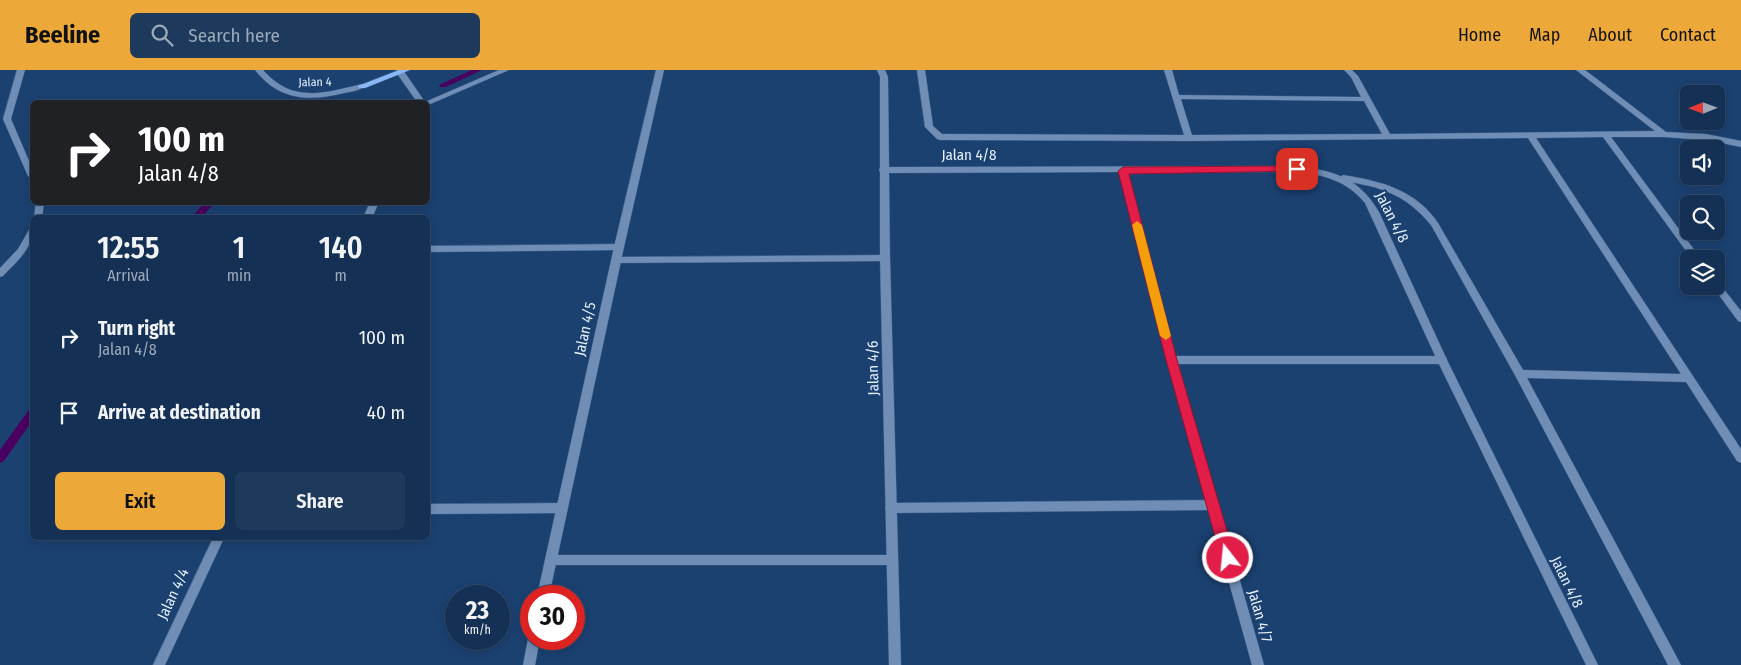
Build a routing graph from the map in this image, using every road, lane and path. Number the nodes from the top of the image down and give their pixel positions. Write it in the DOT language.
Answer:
graph roads {
  1 [pos="21,70"];
  2 [pos="259,70"];
  3 [pos="505,70"];
  4 [pos="660,70"];
  5 [pos="881,70"];
  6 [pos="921,70"];
  7 [pos="1168,70"];
  8 [pos="1348,70"];
  9 [pos="1580,70"];
  10 [pos="403,71"];
  11 [pos="362,86"];
  12 [pos="1177,98"];
  13 [pos="1366,99"];
  14 [pos="420,100"];
  15 [pos="12,102"];
  16 [pos="430,102"];
  17 [pos="0,107"];
  18 [pos="1605,134"];
  19 [pos="1664,134"];
  20 [pos="1387,136"];
  21 [pos="1531,136"];
  22 [pos="1189,138"];
  23 [pos="1741,144"];
  24 [pos="884,170"];
  25 [pos="30,171"];
  26 [pos="1123,171"];
  27 [pos="1343,178"];
  28 [pos="30,235"];
  29 [pos="619,247"];
  30 [pos="430,249"];
  31 [pos="1690,250"];
  32 [pos="885,258"];
  33 [pos="617,260"];
  34 [pos="0,274"];
  35 [pos="1724,295"];
  36 [pos="1741,318"];
  37 [pos="1172,360"];
  38 [pos="1442,360"];
  39 [pos="1520,374"];
  40 [pos="1689,378"];
  41 [pos="1741,458"];
  42 [pos="1213,505"];
  43 [pos="562,508"];
  44 [pos="891,508"];
  45 [pos="430,509"];
  46 [pos="217,540"];
  47 [pos="551,560"];
  48 [pos="892,560"];
  49 [pos="545,585"];
  50 [pos="532,650"];
  51 [pos="159,665"];
  52 [pos="529,665"];
  53 [pos="895,665"];
  54 [pos="1258,665"];
  55 [pos="1592,665"];
  56 [pos="1675,665"];
  1 -- 15 [label="street"];
  2 -- 11 [label="street, Jalan 4"];
  3 -- 16 [label="street"];
  4 -- 29 [label="street, Jalan 4/5"];
  5 -- 24 [label="street, Jalan 4/6"];
  6 -- 22 [label="street"];
  7 -- 12 [label="street"];
  8 -- 13 [label="street"];
  9 -- 19 [label="street"];
  10 -- 11 [label="street, Jalan 4"];
  10 -- 14 [label="street"];
  12 -- 13 [label="street"];
  12 -- 22 [label="street"];
  13 -- 20 [label="street"];
  15 -- 17 [label="street"];
  15 -- 25 [label="street"];
  18 -- 19 [label="street"];
  18 -- 21 [label="street"];
  18 -- 31 [label="street"];
  19 -- 23 [label="street"];
  20 -- 21 [label="street"];
  20 -- 22 [label="street"];
  21 -- 40 [label="street"];
  24 -- 26 [label="street, Jalan 4/8"];
  24 -- 32 [label="street, Jalan 4/6"];
  26 -- 27 [label="street, Jalan 4/8"];
  26 -- 37 [label="street, Jalan 4/7"];
  27 -- 38 [label="street, Jalan 4/8"];
  27 -- 39 [label="street"];
  28 -- 34 [label="street"];
  29 -- 30 [label="street"];
  29 -- 33 [label="street, Jalan 4/5"];
  32 -- 33 [label="street"];
  32 -- 44 [label="street, Jalan 4/6"];
  33 -- 43 [label="street, Jalan 4/5"];
  35 -- 36 [label="street"];
  37 -- 38 [label="street"];
  37 -- 42 [label="street, Jalan 4/7"];
  38 -- 55 [label="street, Jalan 4/8"];
  39 -- 40 [label="street"];
  39 -- 56 [label="street"];
  40 -- 41 [label="street"];
  42 -- 44 [label="street"];
  42 -- 54 [label="street, Jalan 4/7"];
  43 -- 45 [label="street"];
  43 -- 47 [label="street, Jalan 4/5"];
  44 -- 48 [label="street, Jalan 4/6"];
  46 -- 51 [label="street, Jalan 4/4"];
  47 -- 48 [label="street"];
  47 -- 49 [label="street, Jalan 4/5"];
  48 -- 53 [label="street, Jalan 4/6"];
  50 -- 52 [label="street"];
}
